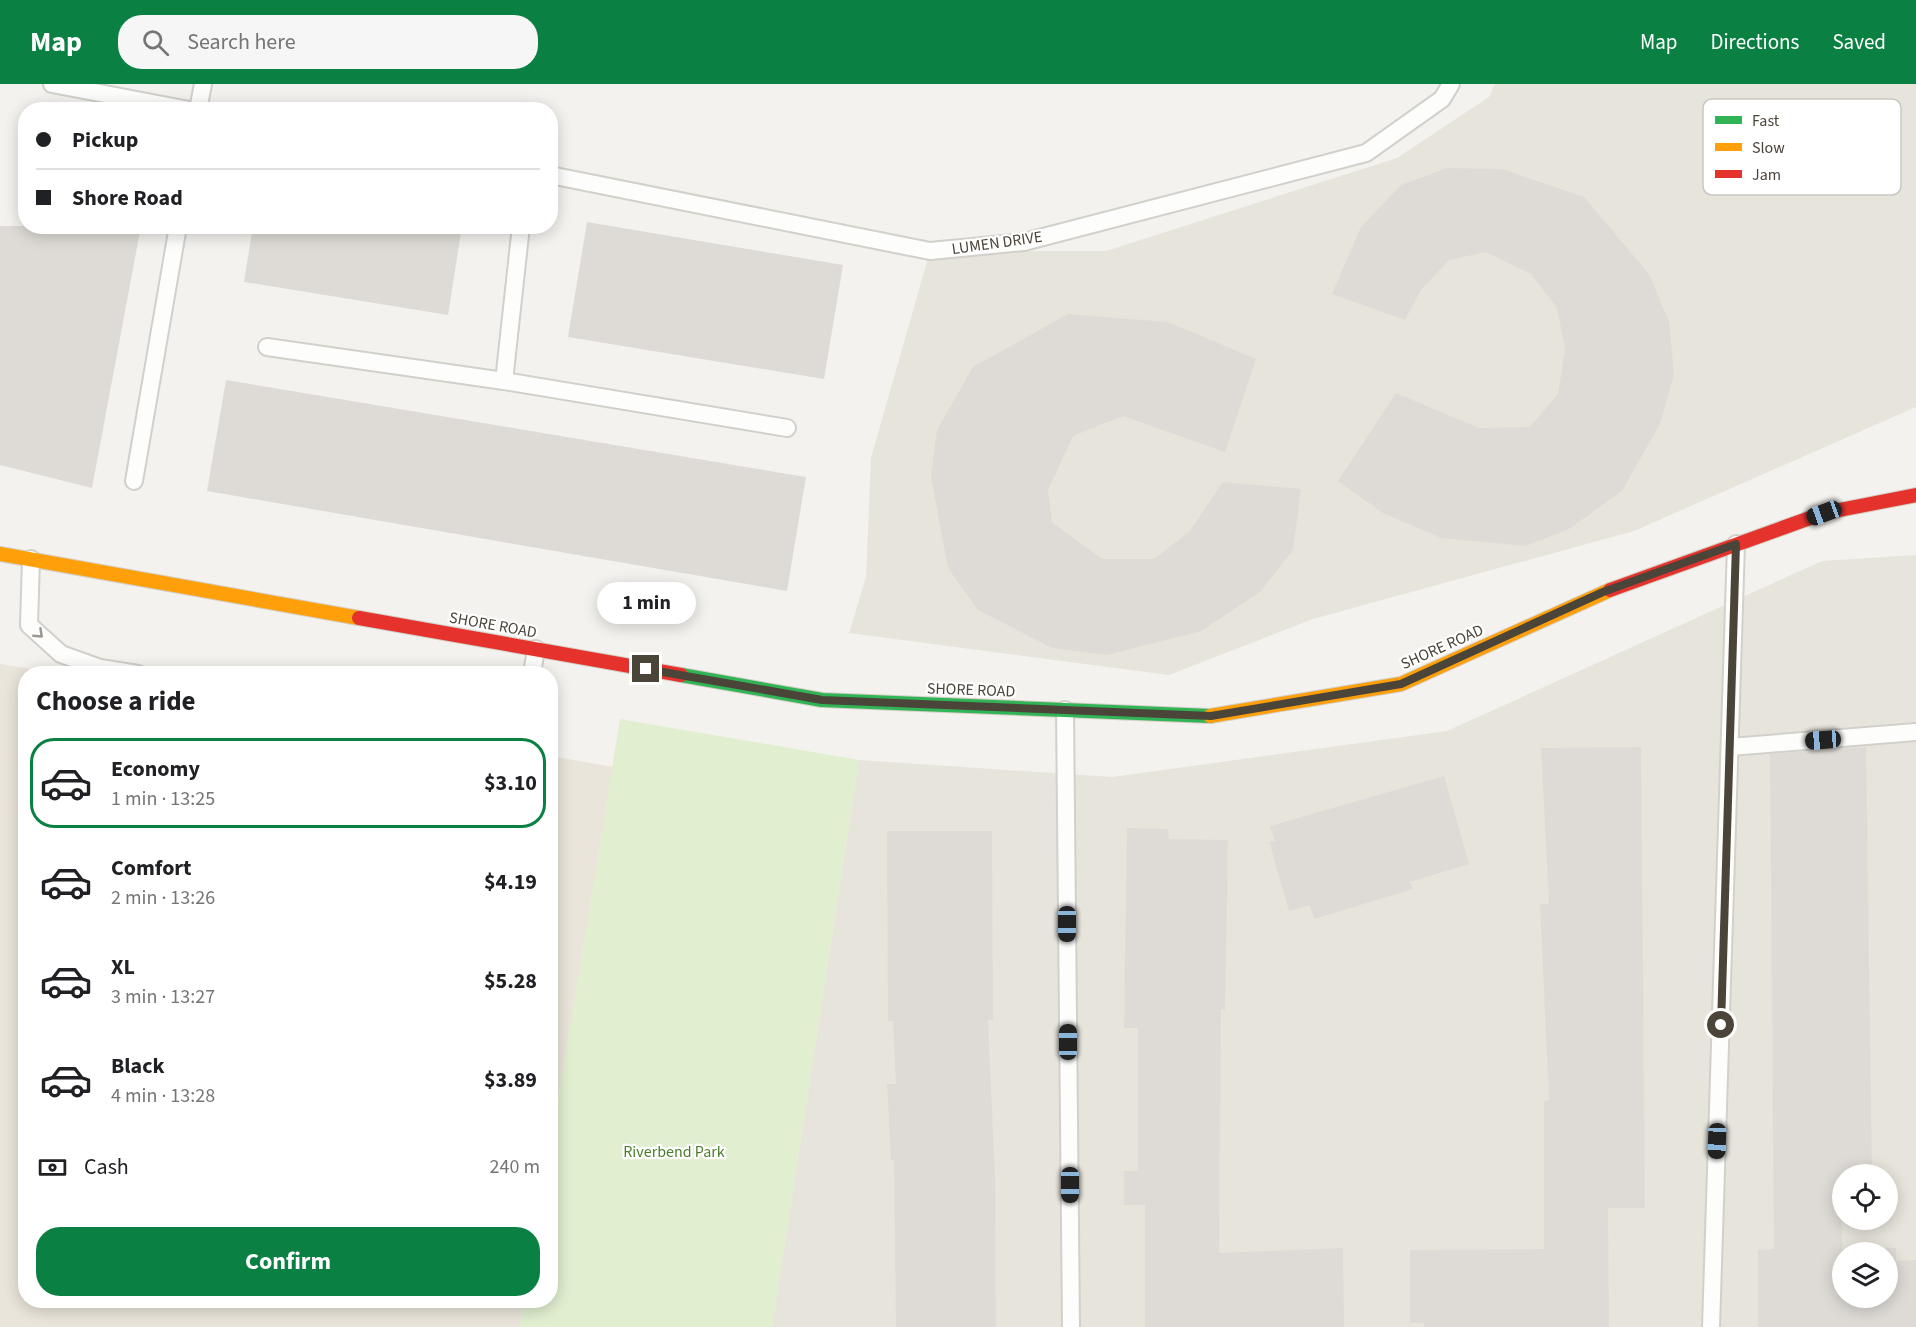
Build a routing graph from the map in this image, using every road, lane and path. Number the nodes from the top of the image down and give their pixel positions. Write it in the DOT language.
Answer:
graph roads {
  1 [pos="51,84"];
  2 [pos="203,84"];
  3 [pos="1451,84"];
  4 [pos="147,102"];
  5 [pos="200,102"];
  6 [pos="558,177"];
  7 [pos="177,234"];
  8 [pos="520,234"];
  9 [pos="267,347"];
  10 [pos="504,381"];
  11 [pos="787,429"];
  12 [pos="134,481"];
  13 [pos="1916,495"];
  14 [pos="1736,544"];
  15 [pos="0,554"];
  16 [pos="31,559"];
  17 [pos="536,649"];
  18 [pos="94,666"];
  19 [pos="533,666"];
  20 [pos="1065,710"];
  21 [pos="1916,732"];
  22 [pos="1730,747"];
  23 [pos="1071,1327"];
  24 [pos="1711,1327"];
  1 -- 4 [label="lane"];
  2 -- 5 [label="lane"];
  3 -- 6 [label="lane, LUMEN DRIVE"];
  7 -- 12 [label="lane"];
  8 -- 10 [label="lane"];
  9 -- 10 [label="lane"];
  10 -- 11 [label="lane"];
  13 -- 14 [label="street, SHORE ROAD"];
  14 -- 20 [label="street, SHORE ROAD"];
  14 -- 22 [label="lane"];
  15 -- 16 [label="street, SHORE ROAD"];
  16 -- 17 [label="street, SHORE ROAD"];
  16 -- 18 [label="lane, one-way"];
  17 -- 19 [label="lane"];
  17 -- 20 [label="street, SHORE ROAD"];
  20 -- 23 [label="lane"];
  21 -- 22 [label="lane"];
  22 -- 24 [label="lane"];
}
